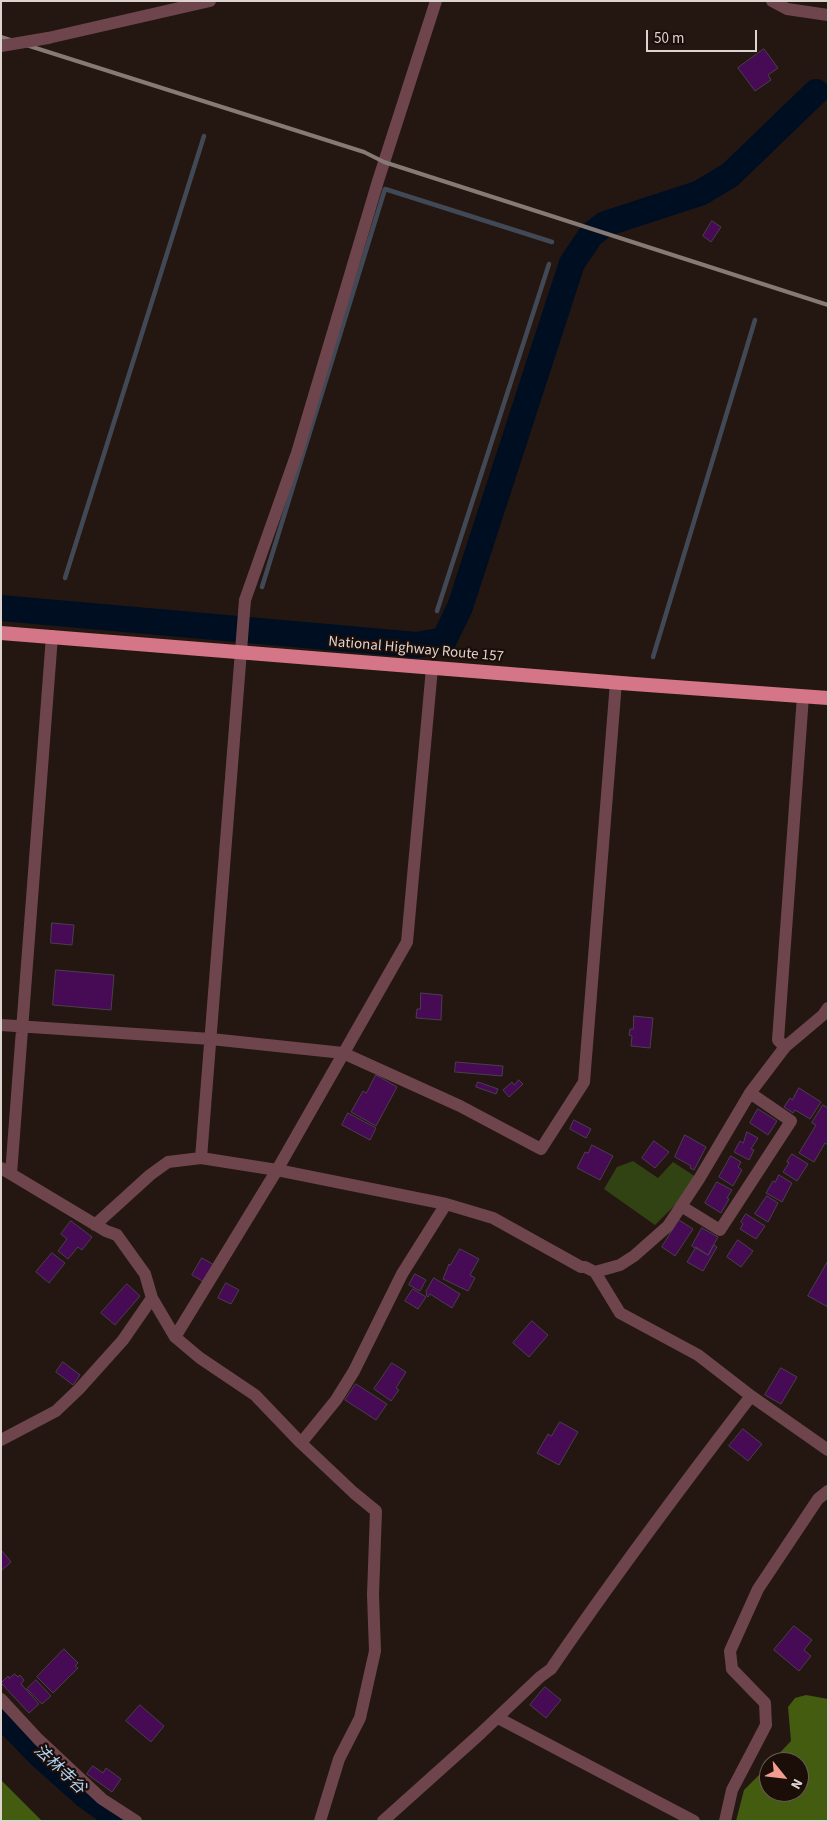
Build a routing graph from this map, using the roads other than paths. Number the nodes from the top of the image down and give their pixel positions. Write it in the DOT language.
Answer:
graph roads {
  1 [pos="210,1"];
  2 [pos="436,1"];
  3 [pos="772,1"];
  4 [pos="828,15"];
  5 [pos="1,46"];
  6 [pos="1,632"];
  7 [pos="52,636"];
  8 [pos="242,646"];
  9 [pos="432,668"];
  10 [pos="616,682"];
  11 [pos="802,696"];
  12 [pos="828,698"];
  13 [pos="828,1008"];
  14 [pos="1,1025"];
  15 [pos="22,1026"];
  16 [pos="211,1039"];
  17 [pos="785,1047"];
  18 [pos="343,1053"];
  19 [pos="750,1093"];
  20 [pos="202,1158"];
  21 [pos="277,1170"];
  22 [pos="6,1171"];
  23 [pos="446,1204"];
  24 [pos="681,1206"];
  25 [pos="96,1225"];
  26 [pos="595,1272"];
  27 [pos="152,1298"];
  28 [pos="175,1337"];
  29 [pos="751,1396"];
  30 [pos="1,1440"];
  31 [pos="301,1443"];
  32 [pos="828,1450"];
  33 [pos="828,1491"];
  34 [pos="1,1699"];
  35 [pos="498,1718"];
  36 [pos="136,1821"];
  37 [pos="320,1821"];
  38 [pos="383,1821"];
  39 [pos="694,1821"];
  40 [pos="726,1821"];
  1 -- 5 [label="street, bridge"];
  2 -- 8 [label="street"];
  3 -- 4 [label="street"];
  6 -- 7 [label="highway, National Highway Route 157"];
  7 -- 8 [label="highway, National Highway Route 157"];
  7 -- 15 [label="street"];
  8 -- 9 [label="highway, National Highway Route 157"];
  8 -- 16 [label="street"];
  9 -- 10 [label="highway, National Highway Route 157"];
  9 -- 18 [label="street"];
  10 -- 11 [label="highway, National Highway Route 157"];
  10 -- 18 [label="street"];
  11 -- 12 [label="highway, National Highway Route 157"];
  11 -- 17 [label="street"];
  13 -- 17 [label="street"];
  14 -- 15 [label="street"];
  15 -- 16 [label="street"];
  15 -- 22 [label="street"];
  16 -- 18 [label="street"];
  16 -- 20 [label="street"];
  17 -- 19 [label="street"];
  18 -- 21 [label="street"];
  19 -- 24 [label="street"];
  19 -- 24 [label="street"];
  20 -- 21 [label="street"];
  20 -- 25 [label="street"];
  21 -- 23 [label="street"];
  21 -- 28 [label="street"];
  22 -- 25 [label="street"];
  23 -- 26 [label="street"];
  23 -- 31 [label="street"];
  24 -- 26 [label="street"];
  25 -- 27 [label="street"];
  26 -- 29 [label="street"];
  27 -- 28 [label="street"];
  27 -- 30 [label="street"];
  28 -- 31 [label="street"];
  29 -- 32 [label="street"];
  29 -- 35 [label="street"];
  31 -- 37 [label="street"];
  33 -- 40 [label="street"];
  34 -- 36 [label="street"];
  35 -- 38 [label="street"];
  35 -- 39 [label="street"];
}
